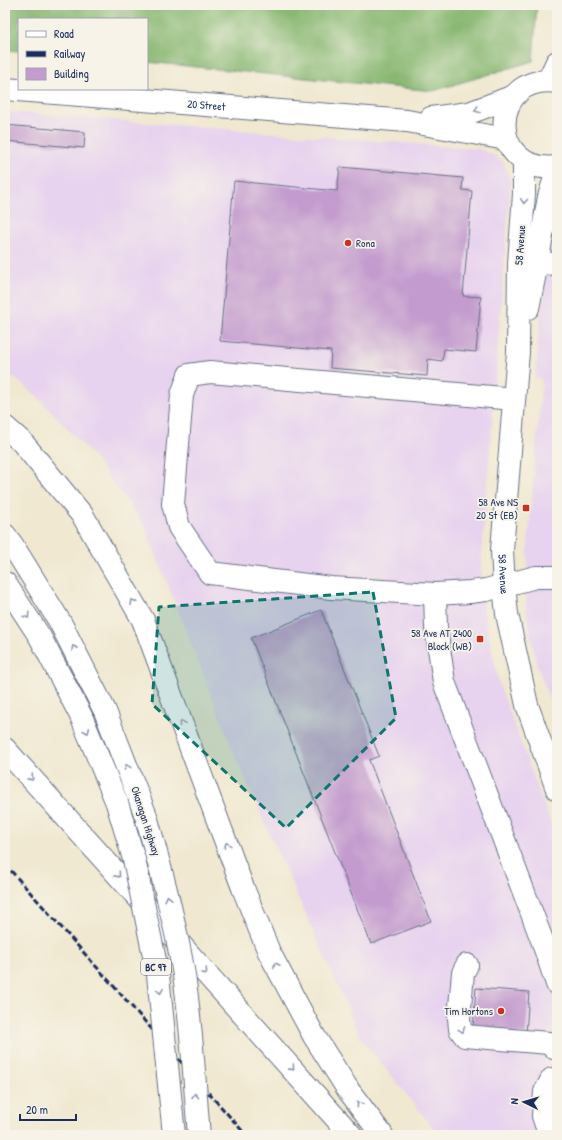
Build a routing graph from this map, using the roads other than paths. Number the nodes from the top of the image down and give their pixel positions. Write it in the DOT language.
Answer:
graph roads {
  1 [pos="554,75"];
  2 [pos="5,89"];
  3 [pos="514,96"];
  4 [pos="407,121"];
  5 [pos="506,139"];
  6 [pos="524,162"];
  7 [pos="557,167"];
  8 [pos="557,171"];
  9 [pos="547,263"];
  10 [pos="518,352"];
  11 [pos="514,399"];
  12 [pos="5,427"];
  13 [pos="5,535"];
  14 [pos="557,577"];
  15 [pos="5,584"];
  16 [pos="504,586"];
  17 [pos="435,594"];
  18 [pos="5,749"];
  19 [pos="556,786"];
  20 [pos="467,964"];
  21 [pos="557,984"];
  22 [pos="554,1048"];
  23 [pos="557,1092"];
  24 [pos="557,1103"];
  25 [pos="546,1132"];
  26 [pos="174,1135"];
  27 [pos="199,1135"];
  28 [pos="351,1135"];
  29 [pos="382,1135"];
  1 -- 3 [label="main road"];
  2 -- 4 [label="main road, 20 Street"];
  3 -- 4 [label="main road, 20 Street, one-way"];
  3 -- 5 [label="main road"];
  4 -- 5 [label="main road, 20 Street"];
  5 -- 6 [label="main road"];
  6 -- 7 [label="main road"];
  6 -- 10 [label="main road, 58 Avenue, one-way"];
  8 -- 9 [label="main road, 58 Avenue"];
  9 -- 10 [label="main road, 58 Avenue"];
  10 -- 11 [label="main road, 58 Avenue"];
  11 -- 16 [label="main road, 58 Avenue"];
  11 -- 17 [label="main road"];
  29 -- 12 [label="main road, one-way"];
  27 -- 13 [label="main road, Okanagan Highway / BC 97, one-way, bridge"];
  14 -- 16 [label="main road"];
  15 -- 26 [label="main road, Okanagan Highway / BC 97, one-way, bridge"];
  16 -- 17 [label="main road"];
  16 -- 19 [label="main road, 58 Avenue"];
  17 -- 21 [label="main road"];
  18 -- 28 [label="main road, one-way"];
  20 -- 22 [label="main road, one-way"];
  23 -- 25 [label="main road"];
  24 -- 25 [label="main road"];
}
